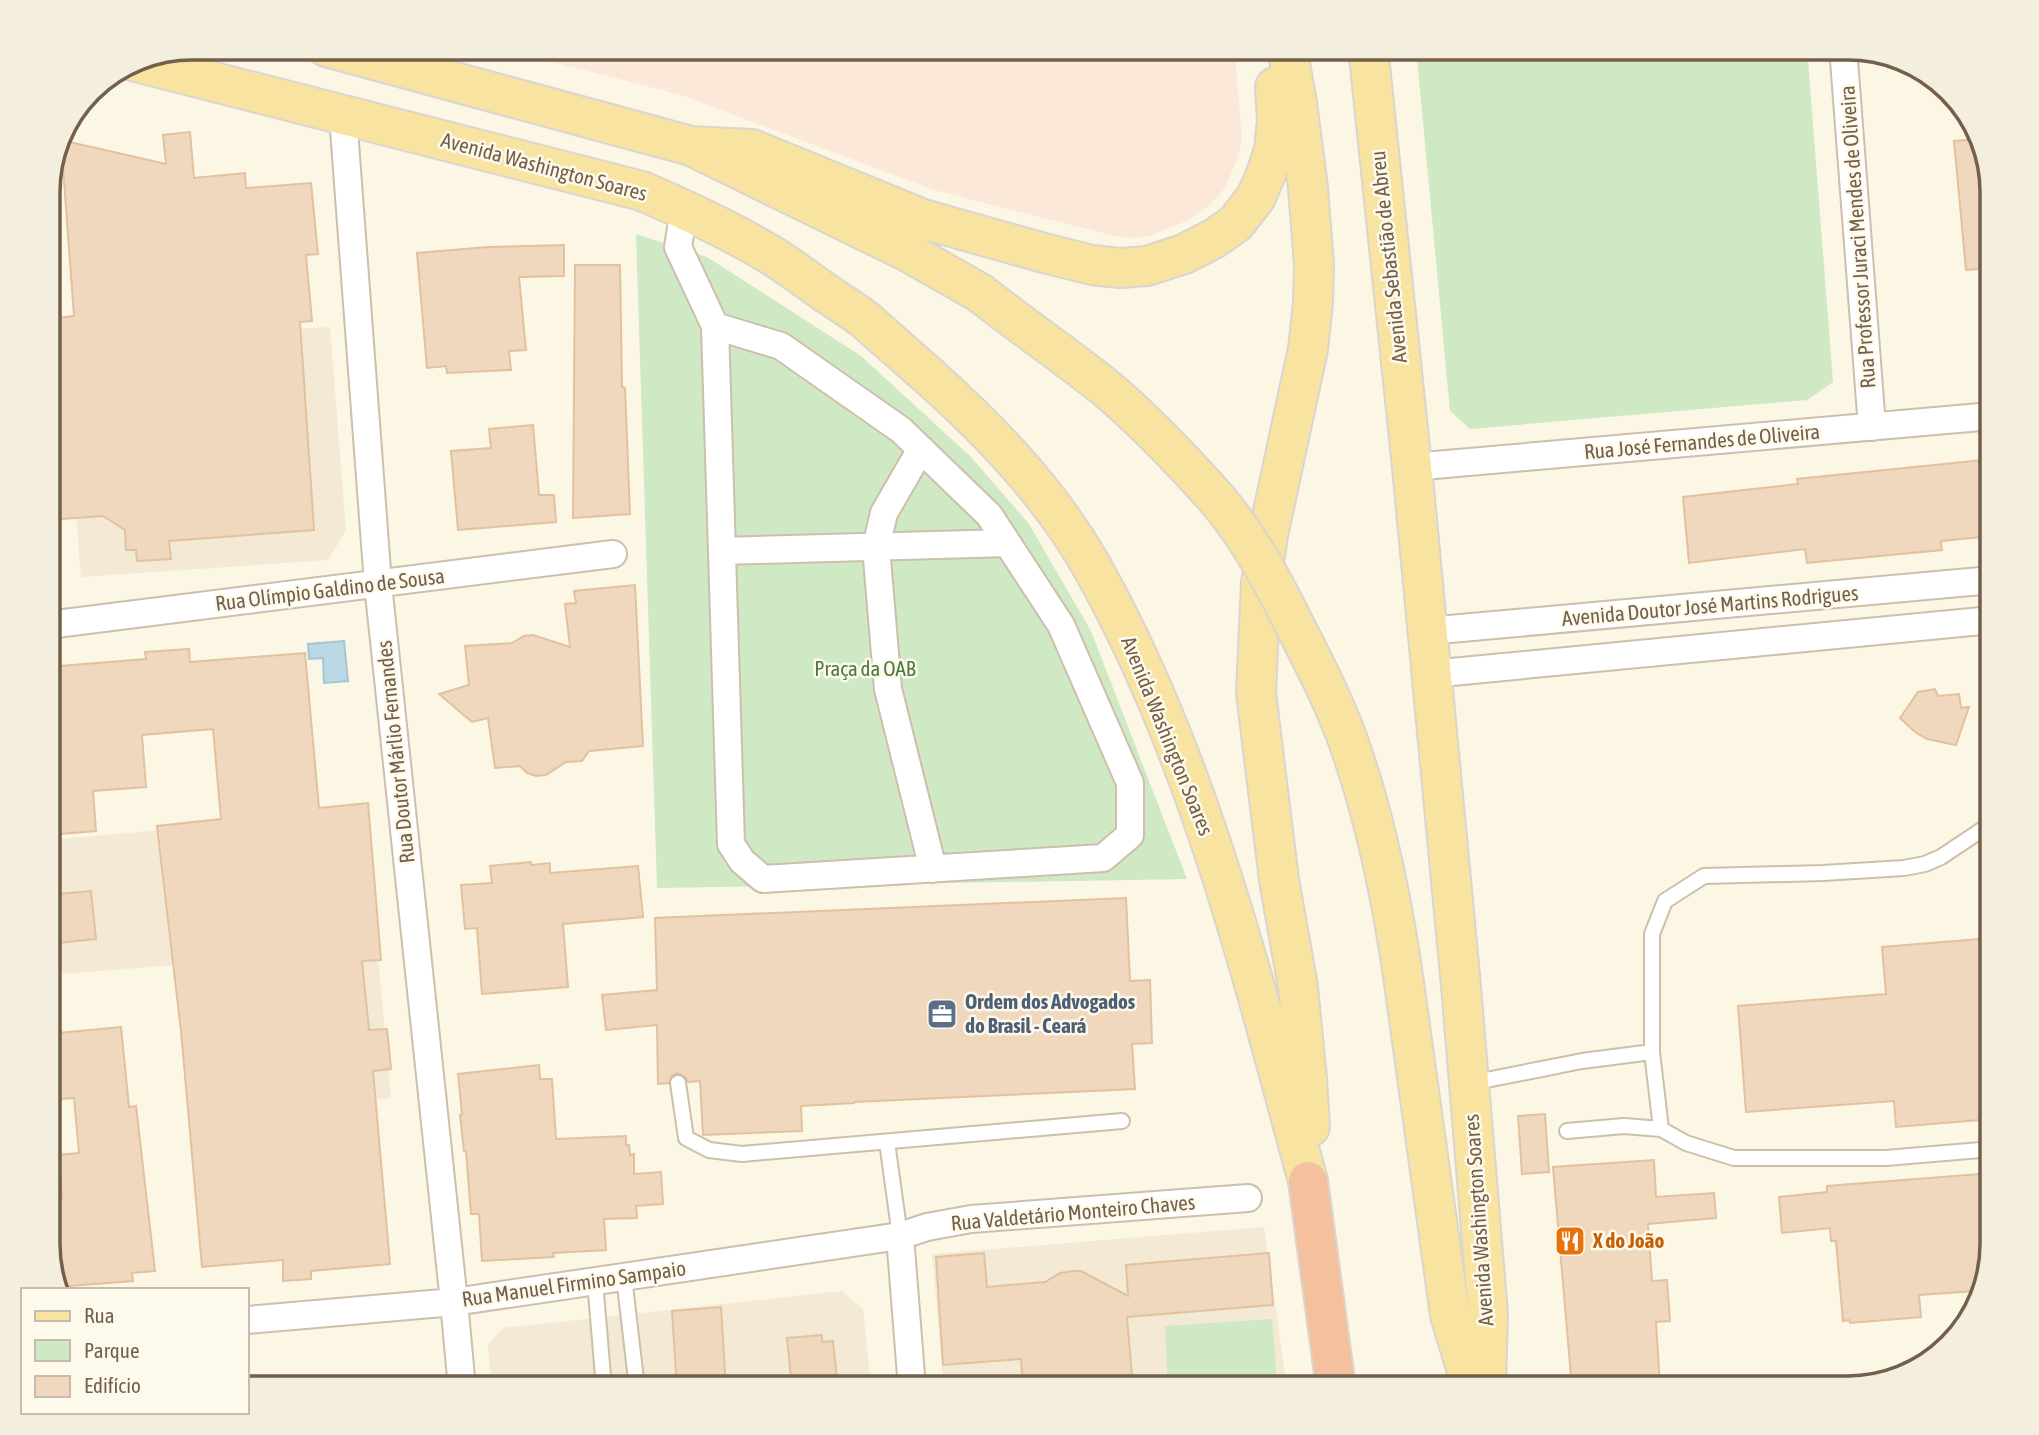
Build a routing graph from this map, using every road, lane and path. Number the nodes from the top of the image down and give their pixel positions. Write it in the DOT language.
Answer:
graph roads {
  1 [pos="374,60"];
  2 [pos="1283,60"];
  3 [pos="1289,60"];
  4 [pos="1369,60"];
  5 [pos="1844,60"];
  6 [pos="151,66"];
  7 [pos="343,116"];
  8 [pos="691,146"];
  9 [pos="684,209"];
  10 [pos="715,326"];
  11 [pos="1980,417"];
  12 [pos="1872,427"];
  13 [pos="921,449"];
  14 [pos="1412,467"];
  15 [pos="1007,543"];
  16 [pos="876,547"];
  17 [pos="722,551"];
  18 [pos="612,554"];
  19 [pos="1980,581"];
  20 [pos="378,584"];
  21 [pos="1980,621"];
  22 [pos="60,624"];
  23 [pos="1428,631"];
  24 [pos="1431,674"];
  25 [pos="1980,831"];
  26 [pos="933,869"];
  27 [pos="1652,1052"];
  28 [pos="678,1083"];
  29 [pos="1469,1084"];
  30 [pos="1122,1121"];
  31 [pos="1661,1129"];
  32 [pos="1567,1131"];
  33 [pos="887,1142"];
  34 [pos="1980,1150"];
  35 [pos="1308,1181"];
  36 [pos="1248,1198"];
  37 [pos="900,1236"];
  38 [pos="624,1277"];
  39 [pos="595,1281"];
  40 [pos="454,1301"];
  41 [pos="248,1320"];
  42 [pos="460,1376"];
  43 [pos="603,1376"];
  44 [pos="636,1376"];
  45 [pos="911,1376"];
  46 [pos="1334,1376"];
  47 [pos="1468,1376"];
  48 [pos="1486,1376"];
  1 -- 8 [label="main road, Avenida Washington Soares"];
  2 -- 8 [label="main road"];
  3 -- 35 [label="main road, Avenida Washington Soares"];
  4 -- 14 [label="main road, Avenida Sebastião de Abreu"];
  5 -- 12 [label="street, Rua Professor Juraci Mendes de Oliveira"];
  6 -- 7 [label="main road, Avenida Washington Soares"];
  7 -- 9 [label="main road, Avenida Washington Soares"];
  7 -- 20 [label="street, Rua Doutor Márlio Fernandes"];
  8 -- 47 [label="main road, Avenida Washington Soares, bridge"];
  9 -- 10 [label="street"];
  9 -- 35 [label="main road, Avenida Washington Soares"];
  10 -- 13 [label="street"];
  10 -- 17 [label="street"];
  11 -- 12 [label="street, Rua José Fernandes de Oliveira"];
  12 -- 14 [label="street, Rua José Fernandes de Oliveira"];
  13 -- 15 [label="street"];
  13 -- 16 [label="street"];
  14 -- 23 [label="main road, Avenida Washington Soares"];
  15 -- 16 [label="street"];
  15 -- 26 [label="street"];
  16 -- 17 [label="street"];
  16 -- 26 [label="street"];
  17 -- 26 [label="street"];
  18 -- 20 [label="street, Rua Olímpio Galdino de Sousa"];
  19 -- 23 [label="street, Avenida Doutor José Martins Rodrigues"];
  20 -- 22 [label="street, Rua Olímpio Galdino de Sousa"];
  20 -- 40 [label="street, Rua Doutor Márlio Fernandes"];
  21 -- 24 [label="street, Avenida Doutor José Martins Rodrigues"];
  23 -- 24 [label="main road, Avenida Washington Soares"];
  24 -- 29 [label="main road, Avenida Washington Soares"];
  25 -- 27 [label="lane"];
  27 -- 29 [label="lane"];
  27 -- 31 [label="lane"];
  28 -- 33 [label="lane"];
  29 -- 48 [label="main road, Avenida Washington Soares"];
  30 -- 33 [label="lane"];
  31 -- 32 [label="lane"];
  31 -- 34 [label="lane"];
  33 -- 37 [label="lane"];
  35 -- 46 [label="highway, Avenida Washington Soares"];
  36 -- 37 [label="street, Rua Valdetário Monteiro Chaves"];
  37 -- 38 [label="street, Rua Manuel Firmino Sampaio"];
  37 -- 45 [label="street"];
  38 -- 39 [label="street, Rua Manuel Firmino Sampaio"];
  38 -- 44 [label="lane"];
  39 -- 40 [label="street, Rua Manuel Firmino Sampaio"];
  39 -- 43 [label="lane"];
  40 -- 41 [label="street, Rua Manuel Firmino Sampaio"];
  40 -- 42 [label="street, Rua Doutor Márlio Fernandes"];
}
